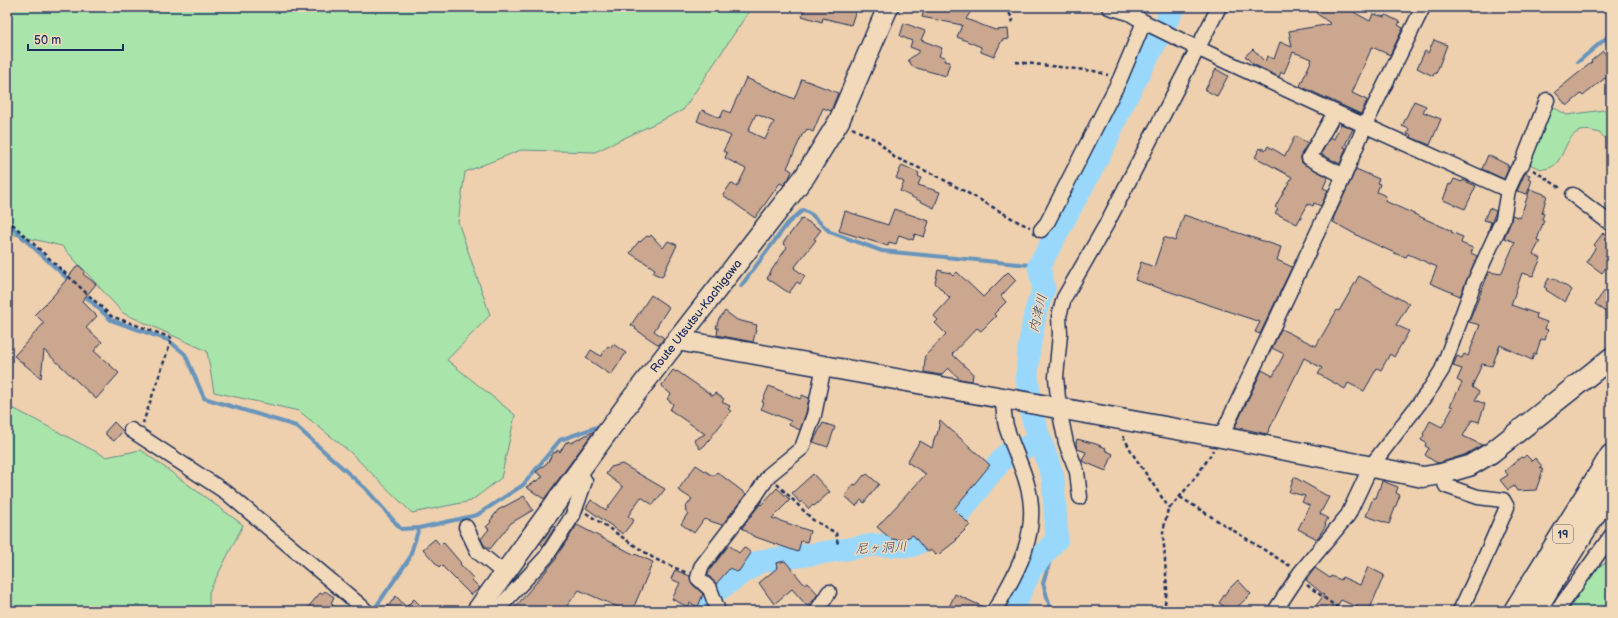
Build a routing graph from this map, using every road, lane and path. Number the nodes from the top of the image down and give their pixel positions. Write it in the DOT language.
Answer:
graph roads {
  1 [pos="888,7"];
  2 [pos="1006,7"];
  3 [pos="1109,7"];
  4 [pos="1219,7"];
  5 [pos="1423,7"];
  6 [pos="1144,22"];
  7 [pos="1010,24"];
  8 [pos="1197,48"];
  9 [pos="1016,62"];
  10 [pos="1120,79"];
  11 [pos="1547,100"];
  12 [pos="1335,112"];
  13 [pos="839,121"];
  14 [pos="1365,126"];
  15 [pos="1522,164"];
  16 [pos="1344,176"];
  17 [pos="1508,190"];
  18 [pos="1573,195"];
  19 [pos="7,219"];
  20 [pos="1611,224"];
  21 [pos="1041,230"];
  22 [pos="677,340"];
  23 [pos="1611,358"];
  24 [pos="824,366"];
  25 [pos="1002,399"];
  26 [pos="1059,409"];
  27 [pos="1121,420"];
  28 [pos="135,432"];
  29 [pos="1220,437"];
  30 [pos="1611,456"];
  31 [pos="1371,466"];
  32 [pos="580,470"];
  33 [pos="1441,474"];
  34 [pos="769,475"];
  35 [pos="1611,487"];
  36 [pos="1080,497"];
  37 [pos="1180,497"];
  38 [pos="576,506"];
  39 [pos="1170,508"];
  40 [pos="466,527"];
  41 [pos="1611,536"];
  42 [pos="838,545"];
  43 [pos="504,574"];
  44 [pos="1299,575"];
  45 [pos="698,578"];
  46 [pos="829,592"];
  47 [pos="484,610"];
  48 [pos="366,611"];
  49 [pos="718,611"];
  50 [pos="816,611"];
  51 [pos="994,611"];
  52 [pos="1164,611"];
  53 [pos="1275,611"];
  54 [pos="1342,611"];
  55 [pos="1460,611"];
  56 [pos="1516,611"];
  57 [pos="1534,611"];
  58 [pos="1557,611"];
  1 -- 13 [label="street, Route Utsutsu-Kachigawa"];
  2 -- 7 [label="path"];
  3 -- 6 [label="street"];
  4 -- 8 [label="street"];
  5 -- 14 [label="street"];
  6 -- 8 [label="street"];
  6 -- 10 [label="street"];
  8 -- 12 [label="street"];
  8 -- 26 [label="street"];
  9 -- 10 [label="path"];
  10 -- 21 [label="street"];
  11 -- 15 [label="street"];
  12 -- 14 [label="street"];
  12 -- 16 [label="street"];
  13 -- 21 [label="path"];
  13 -- 22 [label="street, Route Utsutsu-Kachigawa"];
  14 -- 16 [label="street"];
  14 -- 17 [label="street"];
  15 -- 17 [label="street"];
  15 -- 18 [label="path"];
  16 -- 29 [label="street"];
  17 -- 31 [label="street"];
  18 -- 20 [label="street"];
  19 -- 28 [label="path"];
  22 -- 24 [label="street"];
  22 -- 32 [label="street, Route Utsutsu-Kachigawa"];
  23 -- 33 [label="street"];
  24 -- 25 [label="street"];
  24 -- 34 [label="street"];
  25 -- 26 [label="street"];
  25 -- 51 [label="street"];
  26 -- 27 [label="street"];
  26 -- 36 [label="street"];
  27 -- 29 [label="street"];
  27 -- 39 [label="path"];
  28 -- 48 [label="street"];
  29 -- 31 [label="street"];
  29 -- 37 [label="path"];
  30 -- 56 [label="highway, 19"];
  31 -- 33 [label="street"];
  31 -- 44 [label="street"];
  32 -- 38 [label="street"];
  32 -- 43 [label="street, Route Utsutsu-Kachigawa"];
  33 -- 55 [label="street"];
  34 -- 42 [label="path"];
  34 -- 45 [label="street"];
  35 -- 57 [label="highway, 19"];
  37 -- 39 [label="path"];
  37 -- 44 [label="path"];
  38 -- 45 [label="path"];
  38 -- 47 [label="street"];
  39 -- 52 [label="path"];
  40 -- 43 [label="street"];
  41 -- 58 [label="street"];
  43 -- 47 [label="street, Route Utsutsu-Kachigawa"];
  44 -- 53 [label="street"];
  44 -- 54 [label="path"];
  45 -- 49 [label="street"];
  46 -- 50 [label="street"];
}
